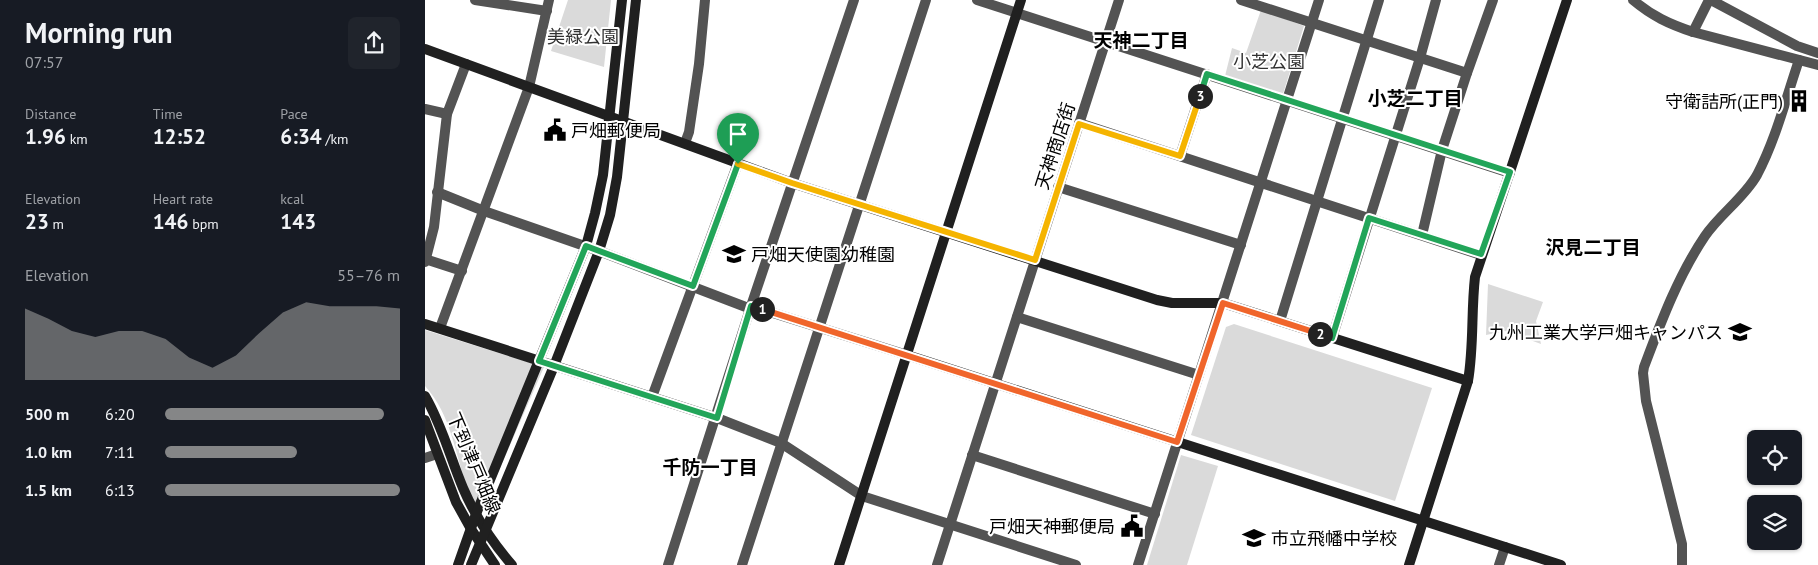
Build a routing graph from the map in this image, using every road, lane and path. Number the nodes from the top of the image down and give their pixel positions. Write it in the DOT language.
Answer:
graph roads {
  1 [pos="475,0"];
  2 [pos="549,0"];
  3 [pos="621,0"];
  4 [pos="637,0"];
  5 [pos="705,0"];
  6 [pos="854,0"];
  7 [pos="926,0"];
  8 [pos="977,0"];
  9 [pos="1021,0"];
  10 [pos="1119,0"];
  11 [pos="1241,0"];
  12 [pos="1319,0"];
  13 [pos="1379,0"];
  14 [pos="1436,0"];
  15 [pos="1493,0"];
  16 [pos="1567,0"];
  17 [pos="1633,0"];
  18 [pos="1710,0"];
  19 [pos="547,12"];
  20 [pos="1017,13"];
  21 [pos="1312,22"];
  22 [pos="1693,32"];
  23 [pos="1367,40"];
  24 [pos="1105,41"];
  25 [pos="425,49"];
  26 [pos="1818,53"];
  27 [pos="1420,58"];
  28 [pos="1799,60"];
  29 [pos="466,64"];
  30 [pos="1818,65"];
  31 [pos="1467,73"];
  32 [pos="1207,74"];
  33 [pos="529,87"];
  34 [pos="1287,100"];
  35 [pos="425,109"];
  36 [pos="447,114"];
  37 [pos="610,116"];
  38 [pos="1343,118"];
  39 [pos="624,122"];
  40 [pos="1079,124"];
  41 [pos="1396,135"];
  42 [pos="685,143"];
  43 [pos="1442,150"];
  44 [pos="1180,156"];
  45 [pos="738,164"];
  46 [pos="1510,172"];
  47 [pos="1261,182"];
  48 [pos="792,183"];
  49 [pos="1058,187"];
  50 [pos="437,192"];
  51 [pos="1317,200"];
  52 [pos="859,205"];
  53 [pos="484,211"];
  54 [pos="1369,218"];
  55 [pos="947,232"];
  56 [pos="1422,235"];
  57 [pos="1241,245"];
  58 [pos="586,246"];
  59 [pos="599,251"];
  60 [pos="1481,254"];
  61 [pos="425,260"];
  62 [pos="1035,260"];
  63 [pos="463,271"];
  64 [pos="693,286"];
  65 [pos="1223,303"];
  66 [pos="751,307"];
  67 [pos="1017,317"];
  68 [pos="1280,321"];
  69 [pos="425,324"];
  70 [pos="820,327"];
  71 [pos="440,328"];
  72 [pos="1332,338"];
  73 [pos="907,356"];
  74 [pos="539,361"];
  75 [pos="554,366"];
  76 [pos="1199,375"];
  77 [pos="1468,381"];
  78 [pos="995,384"];
  79 [pos="425,396"];
  80 [pos="652,397"];
  81 [pos="717,418"];
  82 [pos="425,420"];
  83 [pos="781,442"];
  84 [pos="1177,442"];
  85 [pos="437,454"];
  86 [pos="972,454"];
  87 [pos="425,458"];
  88 [pos="862,496"];
  89 [pos="476,514"];
  90 [pos="1155,514"];
  91 [pos="1423,521"];
  92 [pos="950,525"];
  93 [pos="471,529"];
  94 [pos="485,529"];
  95 [pos="480,544"];
  96 [pos="1505,547"];
  97 [pos="458,565"];
  98 [pos="471,565"];
  99 [pos="495,565"];
  100 [pos="512,565"];
  101 [pos="668,565"];
  102 [pos="742,565"];
  103 [pos="839,565"];
  104 [pos="937,565"];
  105 [pos="1076,565"];
  106 [pos="1138,565"];
  107 [pos="1409,565"];
  108 [pos="1499,565"];
  109 [pos="1561,565"];
  110 [pos="1682,565"];
  1 -- 19 [label="street"];
  2 -- 19 [label="street"];
  3 -- 37 [label="street"];
  4 -- 39 [label="street"];
  5 -- 42 [label="street"];
  6 -- 48 [label="street"];
  7 -- 52 [label="street"];
  8 -- 20 [label="street"];
  9 -- 20 [label="street"];
  10 -- 24 [label="street, 天神商店街"];
  11 -- 21 [label="street"];
  12 -- 21 [label="street"];
  13 -- 23 [label="street"];
  14 -- 27 [label="street"];
  15 -- 31 [label="street"];
  16 -- 46 [label="street"];
  17 -- 22 [label="street"];
  18 -- 22 [label="street"];
  18 -- 26 [label="street"];
  19 -- 33 [label="street"];
  20 -- 24 [label="street"];
  20 -- 55 [label="street"];
  21 -- 23 [label="street"];
  21 -- 34 [label="street"];
  22 -- 28 [label="street"];
  23 -- 27 [label="street"];
  23 -- 38 [label="street"];
  24 -- 32 [label="street"];
  24 -- 40 [label="street, 天神商店街"];
  25 -- 29 [label="street"];
  27 -- 31 [label="street"];
  27 -- 41 [label="street"];
  28 -- 30 [label="street"];
  28 -- 110 [label="street"];
  29 -- 33 [label="street"];
  29 -- 36 [label="street"];
  31 -- 43 [label="street"];
  32 -- 34 [label="street"];
  32 -- 44 [label="street"];
  33 -- 37 [label="street"];
  33 -- 53 [label="street"];
  34 -- 38 [label="street"];
  34 -- 47 [label="street"];
  35 -- 36 [label="street"];
  36 -- 50 [label="street"];
  37 -- 39 [label="street"];
  37 -- 58 [label="street"];
  38 -- 41 [label="street"];
  38 -- 51 [label="street"];
  39 -- 42 [label="street"];
  39 -- 59 [label="street"];
  40 -- 44 [label="street"];
  40 -- 49 [label="street, 天神商店街"];
  41 -- 43 [label="street"];
  41 -- 54 [label="street"];
  42 -- 45 [label="street"];
  43 -- 46 [label="street"];
  43 -- 56 [label="street"];
  44 -- 47 [label="street"];
  45 -- 48 [label="street"];
  45 -- 64 [label="street"];
  46 -- 60 [label="street"];
  47 -- 51 [label="street"];
  47 -- 57 [label="street"];
  48 -- 52 [label="street"];
  48 -- 66 [label="street"];
  49 -- 57 [label="street"];
  49 -- 62 [label="street, 天神商店街"];
  50 -- 53 [label="street"];
  50 -- 61 [label="street"];
  51 -- 54 [label="street"];
  51 -- 68 [label="street"];
  52 -- 55 [label="street"];
  52 -- 70 [label="street"];
  53 -- 58 [label="street"];
  53 -- 63 [label="street"];
  54 -- 56 [label="street"];
  54 -- 72 [label="street"];
  55 -- 62 [label="street"];
  55 -- 73 [label="street"];
  56 -- 60 [label="street"];
  57 -- 65 [label="street"];
  58 -- 59 [label="street"];
  58 -- 74 [label="street"];
  59 -- 64 [label="street"];
  59 -- 75 [label="street"];
  60 -- 77 [label="street"];
  61 -- 63 [label="street"];
  62 -- 65 [label="street"];
  62 -- 67 [label="street, 天神商店街"];
  63 -- 71 [label="street"];
  64 -- 66 [label="street"];
  64 -- 80 [label="street"];
  65 -- 68 [label="street"];
  65 -- 76 [label="street"];
  66 -- 70 [label="street"];
  66 -- 81 [label="street"];
  67 -- 76 [label="street"];
  67 -- 78 [label="street, 天神商店街"];
  68 -- 72 [label="street"];
  69 -- 71 [label="street"];
  70 -- 73 [label="street"];
  70 -- 83 [label="street"];
  71 -- 74 [label="street"];
  72 -- 77 [label="street"];
  73 -- 78 [label="street"];
  73 -- 88 [label="street"];
  74 -- 75 [label="street"];
  74 -- 89 [label="street"];
  75 -- 80 [label="street"];
  75 -- 94 [label="street"];
  76 -- 84 [label="street"];
  77 -- 91 [label="street"];
  78 -- 84 [label="street"];
  78 -- 86 [label="street, 天神商店街"];
  79 -- 89 [label="street, 下到津戸畑線"];
  80 -- 81 [label="street"];
  81 -- 83 [label="street"];
  81 -- 101 [label="street"];
  82 -- 85 [label="street, 下到津戸畑線"];
  83 -- 88 [label="street"];
  83 -- 102 [label="street"];
  84 -- 90 [label="street"];
  84 -- 91 [label="street"];
  85 -- 87 [label="street"];
  85 -- 93 [label="street, 下到津戸畑線"];
  86 -- 90 [label="street"];
  86 -- 92 [label="street, 天神商店街"];
  88 -- 92 [label="street"];
  88 -- 103 [label="street"];
  89 -- 93 [label="street"];
  89 -- 94 [label="street, 下到津戸畑線"];
  90 -- 106 [label="street"];
  91 -- 96 [label="street"];
  91 -- 107 [label="street"];
  92 -- 104 [label="street, 天神商店街"];
  92 -- 105 [label="street"];
  93 -- 95 [label="street, 下到津戸畑線"];
  93 -- 97 [label="street"];
  94 -- 95 [label="street"];
  94 -- 100 [label="street, 下到津戸畑線"];
  95 -- 98 [label="street"];
  95 -- 99 [label="street, 下到津戸畑線"];
  96 -- 108 [label="street"];
  96 -- 109 [label="street"];
}
